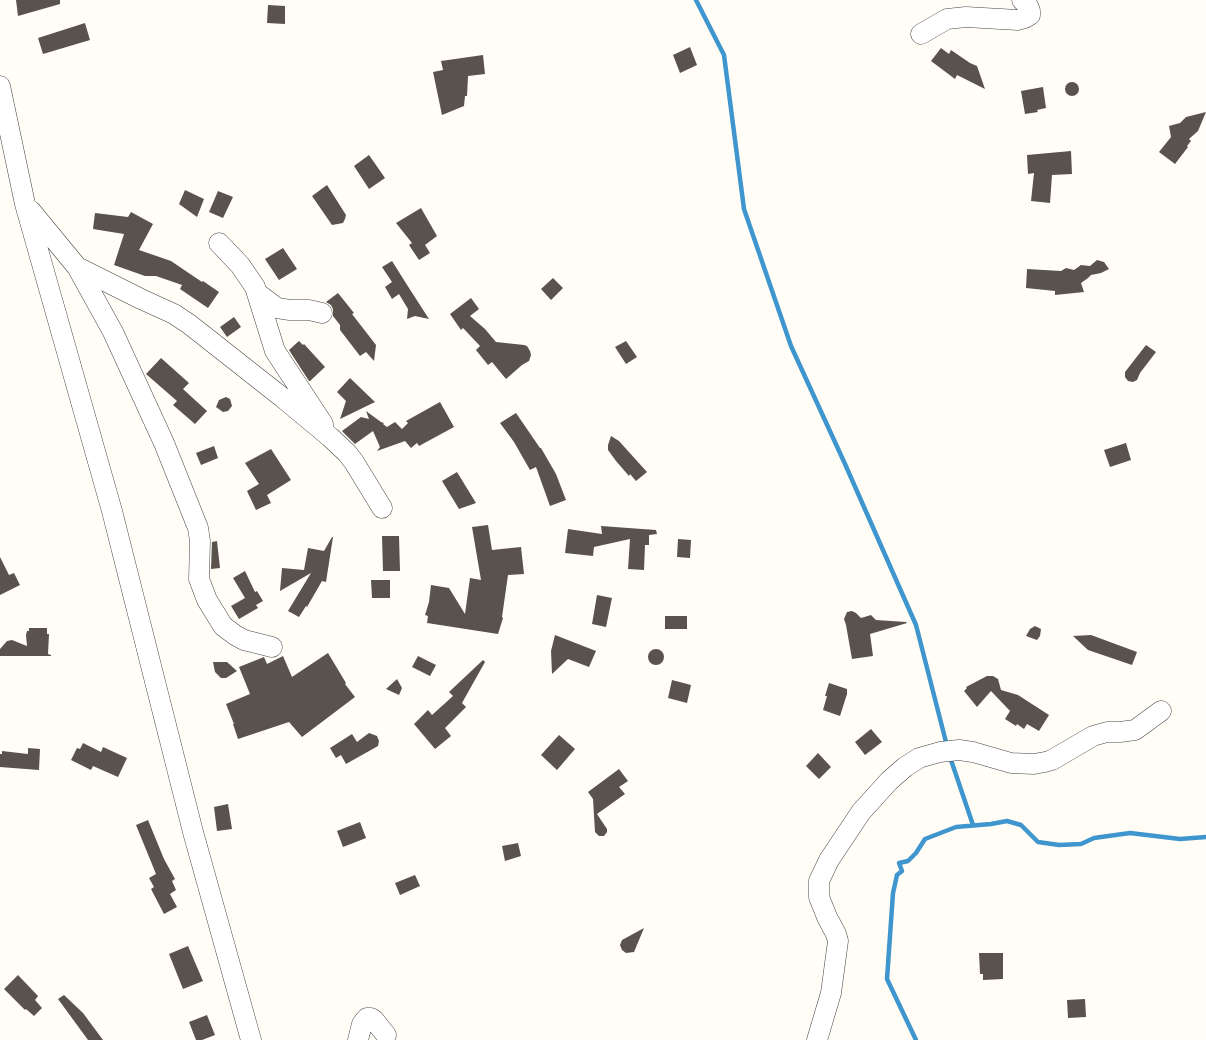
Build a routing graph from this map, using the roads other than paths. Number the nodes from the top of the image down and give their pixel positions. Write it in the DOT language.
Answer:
graph roads {
  1 [pos="1022,0"];
  2 [pos="921,34"];
  3 [pos="0,86"];
  4 [pos="25,204"];
  5 [pos="219,243"];
  6 [pos="77,267"];
  7 [pos="257,293"];
  8 [pos="322,313"];
  9 [pos="330,436"];
  10 [pos="382,508"];
  11 [pos="272,647"];
  12 [pos="1161,711"];
  13 [pos="386,1035"];
  14 [pos="251,1040"];
  15 [pos="358,1040"];
  16 [pos="818,1040"];
  1 -- 2 [label="street"];
  3 -- 4 [label="street"];
  4 -- 6 [label="street"];
  4 -- 14 [label="street"];
  5 -- 7 [label="street"];
  6 -- 9 [label="street"];
  6 -- 11 [label="street"];
  7 -- 8 [label="street"];
  7 -- 9 [label="street"];
  9 -- 10 [label="street"];
  12 -- 16 [label="street"];
  13 -- 15 [label="street"];
}
